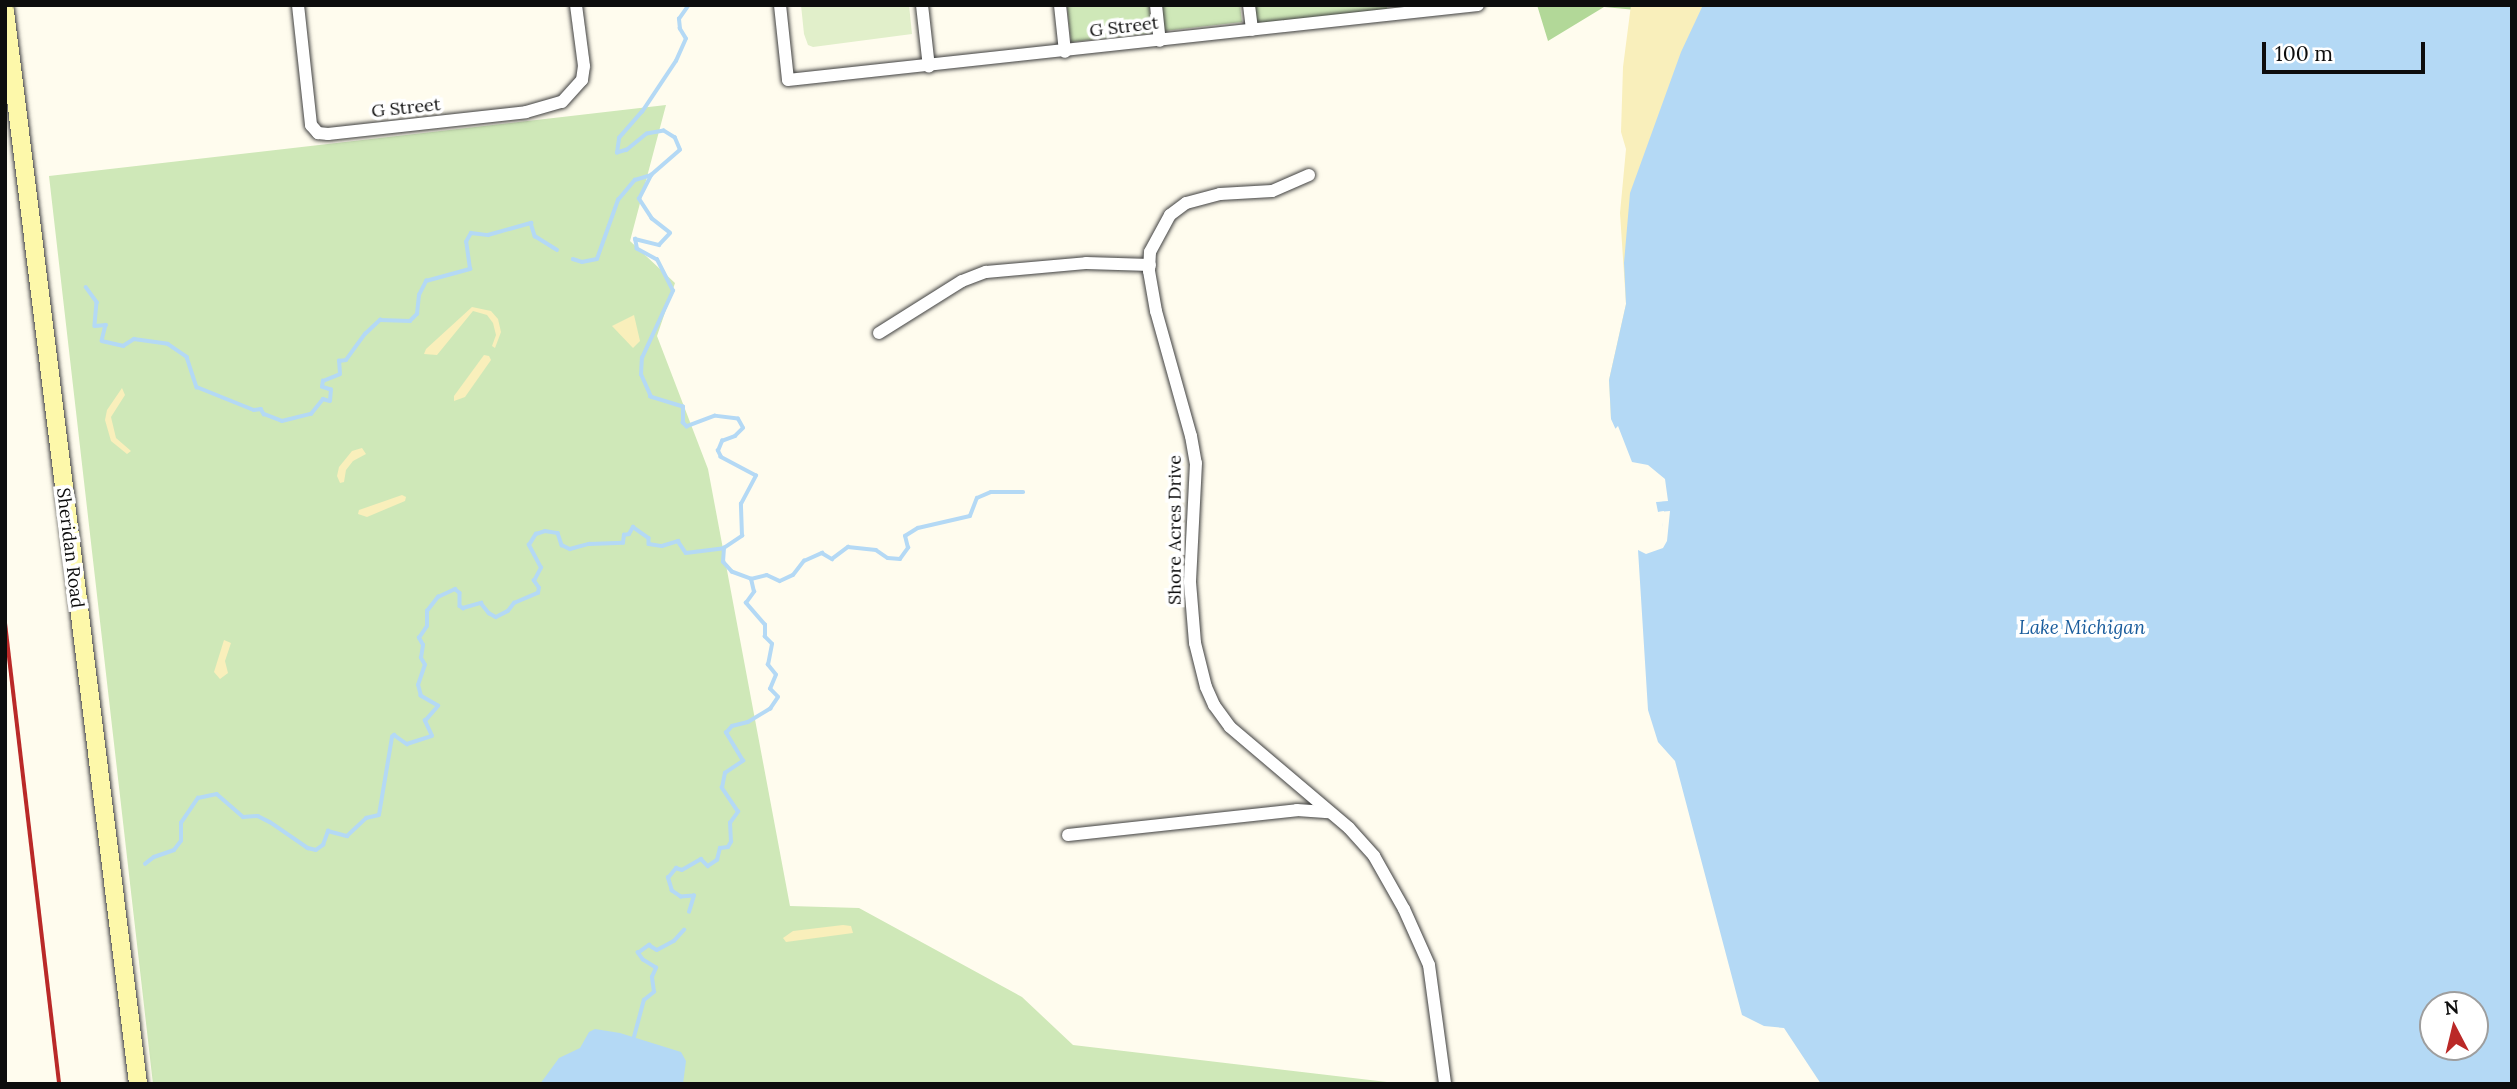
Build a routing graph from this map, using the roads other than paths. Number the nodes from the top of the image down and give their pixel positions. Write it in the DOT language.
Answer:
graph roads {
  1 [pos="298,5"];
  2 [pos="576,5"];
  3 [pos="780,5"];
  4 [pos="922,5"];
  5 [pos="1060,5"];
  6 [pos="1156,5"];
  7 [pos="1249,5"];
  8 [pos="1478,5"];
  9 [pos="1393,10"];
  10 [pos="5,11"];
  11 [pos="1252,30"];
  12 [pos="1160,41"];
  13 [pos="1065,52"];
  14 [pos="929,67"];
  15 [pos="1309,174"];
  16 [pos="1150,265"];
  17 [pos="879,333"];
  18 [pos="1330,812"];
  19 [pos="1068,835"];
  20 [pos="138,1084"];
  21 [pos="1445,1084"];
  1 -- 2 [label="street, G Street"];
  3 -- 14 [label="street, G Street"];
  4 -- 14 [label="street"];
  5 -- 13 [label="street"];
  6 -- 12 [label="street"];
  7 -- 11 [label="street"];
  8 -- 9 [label="street, G Street"];
  9 -- 11 [label="street, G Street"];
  10 -- 20 [label="main road, Sheridan Road"];
  11 -- 12 [label="street, G Street"];
  12 -- 13 [label="street, G Street"];
  13 -- 14 [label="street, G Street"];
  15 -- 16 [label="street, Shore Acres Drive"];
  16 -- 17 [label="street"];
  16 -- 18 [label="street, Shore Acres Drive"];
  18 -- 19 [label="street"];
  18 -- 21 [label="street, Shore Acres Drive"];
}
